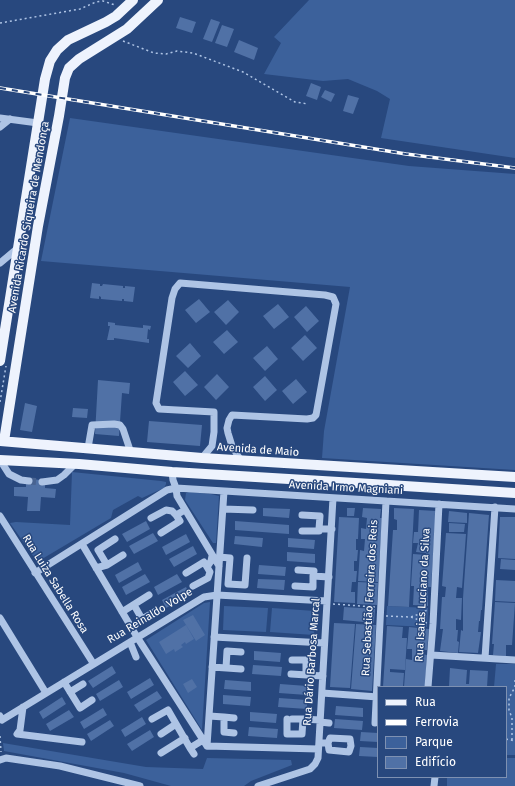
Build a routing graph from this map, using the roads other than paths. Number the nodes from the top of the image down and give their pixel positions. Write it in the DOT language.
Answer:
graph roads {
  1 [pos="158,0"];
  2 [pos="130,3"];
  3 [pos="0,118"];
  4 [pos="10,119"];
  5 [pos="38,123"];
  6 [pos="0,128"];
  7 [pos="22,223"];
  8 [pos="38,226"];
  9 [pos="18,248"];
  10 [pos="34,251"];
  11 [pos="0,263"];
  12 [pos="0,361"];
  13 [pos="2,441"];
  14 [pos="84,448"];
  15 [pos="131,453"];
  16 [pos="173,456"];
  17 [pos="202,458"];
  18 [pos="0,460"];
  19 [pos="241,461"];
  20 [pos="77,464"];
  21 [pos="388,470"];
  22 [pos="172,472"];
  23 [pos="515,477"];
  24 [pos="30,481"];
  25 [pos="42,482"];
  26 [pos="389,484"];
  27 [pos="176,488"];
  28 [pos="224,490"];
  29 [pos="515,494"];
  30 [pos="334,498"];
  31 [pos="386,501"];
  32 [pos="439,504"];
  33 [pos="223,508"];
  34 [pos="495,508"];
  35 [pos="515,509"];
  36 [pos="185,510"];
  37 [pos="253,510"];
  38 [pos="176,515"];
  39 [pos="302,515"];
  40 [pos="0,516"];
  41 [pos="152,518"];
  42 [pos="319,529"];
  43 [pos="332,529"];
  44 [pos="302,531"];
  45 [pos="161,533"];
  46 [pos="114,540"];
  47 [pos="82,544"];
  48 [pos="123,555"];
  49 [pos="216,556"];
  50 [pos="247,558"];
  51 [pos="107,565"];
  52 [pos="207,567"];
  53 [pos="96,568"];
  54 [pos="298,570"];
  55 [pos="35,573"];
  56 [pos="186,573"];
  57 [pos="313,576"];
  58 [pos="329,577"];
  59 [pos="193,586"];
  60 [pos="295,586"];
  61 [pos="217,594"];
  62 [pos="149,595"];
  63 [pos="327,601"];
  64 [pos="134,605"];
  65 [pos="156,611"];
  66 [pos="122,612"];
  67 [pos="0,618"];
  68 [pos="138,637"];
  69 [pos="214,637"];
  70 [pos="130,642"];
  71 [pos="324,643"];
  72 [pos="241,652"];
  73 [pos="431,655"];
  74 [pos="136,657"];
  75 [pos="485,658"];
  76 [pos="292,660"];
  77 [pos="515,660"];
  78 [pos="92,663"];
  79 [pos="212,667"];
  80 [pos="226,668"];
  81 [pos="241,669"];
  82 [pos="291,674"];
  83 [pos="306,675"];
  84 [pos="322,676"];
  85 [pos="64,682"];
  86 [pos="83,684"];
  87 [pos="377,686"];
  88 [pos="428,686"];
  89 [pos="70,692"];
  90 [pos="46,693"];
  91 [pos="322,693"];
  92 [pos="377,696"];
  93 [pos="92,700"];
  94 [pos="23,707"];
  95 [pos="209,716"];
  96 [pos="224,717"];
  97 [pos="1,718"];
  98 [pos="234,718"];
  99 [pos="152,719"];
  100 [pos="303,719"];
  101 [pos="320,721"];
  102 [pos="329,723"];
  103 [pos="375,723"];
  104 [pos="176,724"];
  105 [pos="234,733"];
  106 [pos="161,734"];
  107 [pos="184,738"];
  108 [pos="82,742"];
  109 [pos="205,743"];
  110 [pos="328,743"];
  111 [pos="318,746"];
  112 [pos="161,753"];
  113 [pos="3,759"];
  114 [pos="140,786"];
  115 [pos="258,786"];
  1 -- 8 [label="main road, Avenida Ricardo Siqueira de Mendonça"];
  2 -- 5 [label="main road, Avenida Ricardo Siqueira de Mendonça"];
  3 -- 4 [label="street"];
  4 -- 5 [label="street"];
  4 -- 6 [label="street"];
  5 -- 7 [label="main road, Avenida Ricardo Siqueira de Mendonça"];
  7 -- 8 [label="main road"];
  7 -- 9 [label="main road, Avenida Ricardo Siqueira de Mendonça"];
  8 -- 10 [label="main road, Avenida Ricardo Siqueira de Mendonça"];
  9 -- 10 [label="main road"];
  9 -- 11 [label="street"];
  9 -- 12 [label="main road, Avenida Ricardo Siqueira de Mendonça"];
  10 -- 13 [label="main road, Avenida Ricardo Siqueira de Mendonça"];
  13 -- 14 [label="main road, Avenida de Maio"];
  14 -- 15 [label="main road, Avenida de Maio"];
  14 -- 15 [label="street"];
  14 -- 20 [label="main road"];
  15 -- 16 [label="main road, Avenida de Maio"];
  16 -- 17 [label="main road, Avenida de Maio"];
  16 -- 22 [label="main road"];
  17 -- 19 [label="main road, Avenida de Maio"];
  17 -- 19 [label="street"];
  18 -- 20 [label="main road"];
  18 -- 24 [label="street"];
  19 -- 21 [label="main road, Avenida de Maio"];
  20 -- 22 [label="main road"];
  20 -- 25 [label="street"];
  21 -- 23 [label="main road, Avenida de Maio"];
  21 -- 26 [label="main road"];
  22 -- 26 [label="main road"];
  22 -- 27 [label="street"];
  26 -- 29 [label="main road"];
  27 -- 28 [label="street, Avenida Irmo Magniani"];
  27 -- 36 [label="street"];
  27 -- 47 [label="street"];
  28 -- 30 [label="street, Avenida Irmo Magniani"];
  28 -- 33 [label="street"];
  30 -- 31 [label="street, Avenida Irmo Magniani"];
  30 -- 43 [label="street, Rua Dário Barbosa Marcal"];
  31 -- 32 [label="street, Avenida Irmo Magniani"];
  31 -- 87 [label="street, Rua Sebastião Ferreira dos Reis"];
  32 -- 34 [label="street, Avenida Irmo Magniani"];
  32 -- 73 [label="street, Rua Isaias Luciano da Silva"];
  33 -- 37 [label="street"];
  33 -- 49 [label="street"];
  34 -- 35 [label="street, Avenida Irmo Magniani"];
  34 -- 75 [label="street"];
  36 -- 38 [label="street"];
  36 -- 49 [label="street"];
  38 -- 41 [label="street"];
  38 -- 45 [label="street"];
  39 -- 42 [label="street"];
  40 -- 55 [label="street, Rua Luiza Sabella Rosa"];
  42 -- 43 [label="street"];
  42 -- 44 [label="street"];
  43 -- 58 [label="street, Rua Dário Barbosa Marcal"];
  46 -- 51 [label="street"];
  47 -- 53 [label="street"];
  47 -- 55 [label="street"];
  48 -- 51 [label="street"];
  49 -- 50 [label="street"];
  49 -- 52 [label="street"];
  49 -- 61 [label="street"];
  51 -- 53 [label="street"];
  52 -- 56 [label="street"];
  52 -- 59 [label="street"];
  53 -- 66 [label="street"];
  54 -- 57 [label="street"];
  55 -- 78 [label="street, Rua Luiza Sabella Rosa"];
  57 -- 58 [label="street"];
  57 -- 60 [label="street"];
  58 -- 63 [label="street, Rua Dário Barbosa Marcal"];
  61 -- 63 [label="street, Rua Reinaldo Volpe"];
  61 -- 68 [label="street, Rua Reinaldo Volpe"];
  61 -- 69 [label="street"];
  62 -- 64 [label="street"];
  63 -- 71 [label="street, Rua Dário Barbosa Marcal"];
  64 -- 65 [label="street"];
  64 -- 66 [label="street"];
  66 -- 68 [label="street"];
  67 -- 90 [label="street"];
  68 -- 70 [label="street, Rua Reinaldo Volpe"];
  68 -- 109 [label="street"];
  69 -- 71 [label="street"];
  69 -- 79 [label="street"];
  70 -- 74 [label="street"];
  70 -- 78 [label="street, Rua Reinaldo Volpe"];
  71 -- 84 [label="street, Rua Dário Barbosa Marcal"];
  72 -- 80 [label="street"];
  73 -- 75 [label="street"];
  73 -- 88 [label="street, Rua Isaias Luciano da Silva"];
  75 -- 77 [label="street"];
  76 -- 83 [label="street"];
  78 -- 85 [label="street, Rua Reinaldo Volpe"];
  79 -- 80 [label="street"];
  79 -- 95 [label="street"];
  80 -- 81 [label="street"];
  82 -- 83 [label="street"];
  83 -- 84 [label="street"];
  84 -- 91 [label="street, Rua Dário Barbosa Marcal"];
  85 -- 89 [label="street"];
  85 -- 90 [label="street, Rua Reinaldo Volpe"];
  86 -- 89 [label="street"];
  89 -- 93 [label="street"];
  90 -- 94 [label="street, Rua Reinaldo Volpe"];
  91 -- 92 [label="street"];
  91 -- 101 [label="street, Rua Dário Barbosa Marcal"];
  92 -- 103 [label="street, Rua Sebastião Ferreira dos Reis"];
  94 -- 97 [label="street, Rua Reinaldo Volpe"];
  94 -- 108 [label="street"];
  95 -- 96 [label="street"];
  95 -- 109 [label="street"];
  96 -- 98 [label="street"];
  96 -- 105 [label="street"];
  99 -- 104 [label="street"];
  100 -- 100 [label="street"];
  100 -- 101 [label="street"];
  101 -- 102 [label="street"];
  101 -- 111 [label="street, Rua Dário Barbosa Marcal"];
  104 -- 106 [label="street"];
  104 -- 107 [label="street"];
  107 -- 109 [label="street"];
  107 -- 112 [label="street"];
  109 -- 111 [label="street"];
  110 -- 111 [label="street"];
  111 -- 115 [label="street, Rua Dário Barbosa Marcal"];
  113 -- 114 [label="street"];
}
